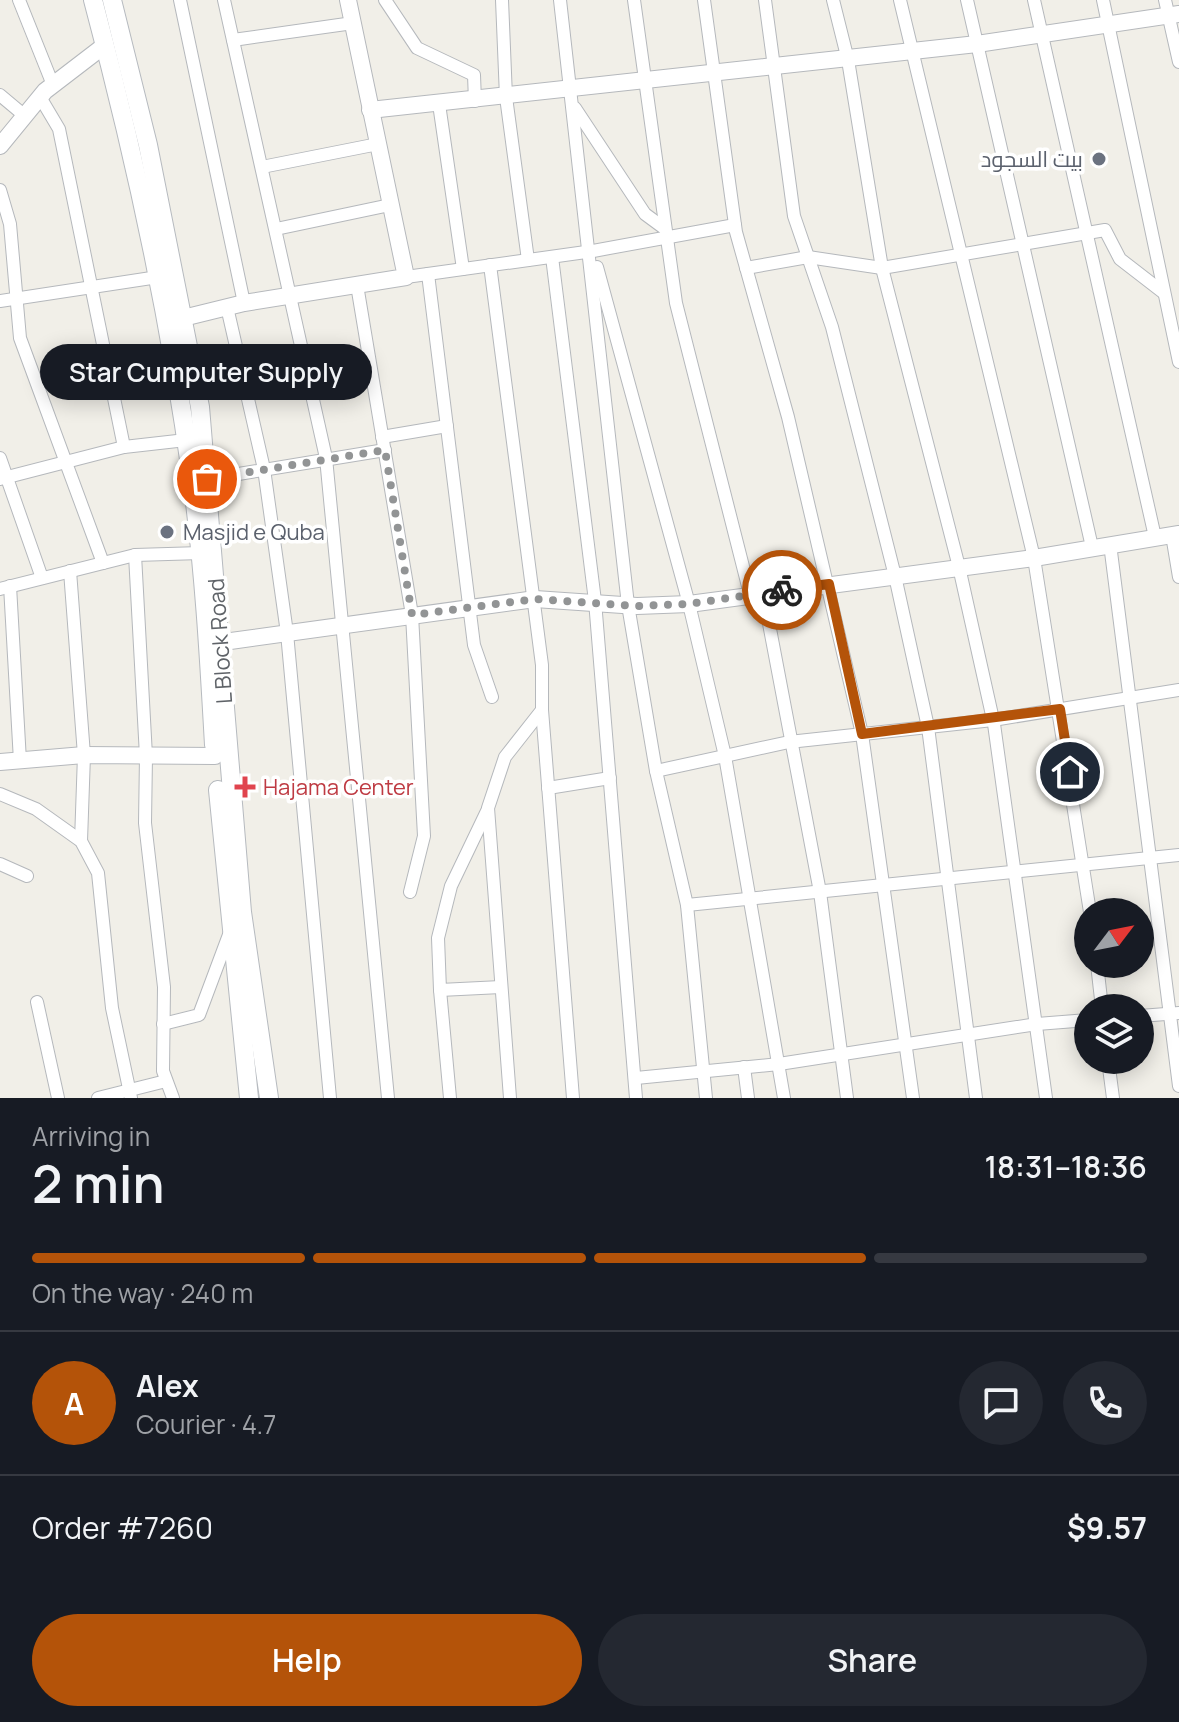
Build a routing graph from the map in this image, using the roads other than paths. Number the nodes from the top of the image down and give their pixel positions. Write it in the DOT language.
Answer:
graph roads {
  1 [pos="19,0"];
  2 [pos="93,0"];
  3 [pos="112,0"];
  4 [pos="180,0"];
  5 [pos="224,0"];
  6 [pos="348,0"];
  7 [pos="385,0"];
  8 [pos="502,0"];
  9 [pos="560,0"];
  10 [pos="634,0"];
  11 [pos="704,0"];
  12 [pos="765,0"];
  13 [pos="833,0"];
  14 [pos="900,0"];
  15 [pos="967,0"];
  16 [pos="1034,0"];
  17 [pos="1103,0"];
  18 [pos="1171,10"];
  19 [pos="353,23"];
  20 [pos="1108,25"];
  21 [pos="1042,35"];
  22 [pos="233,40"];
  23 [pos="977,44"];
  24 [pos="105,45"];
  25 [pos="912,52"];
  26 [pos="848,60"];
  27 [pos="1179,62"];
  28 [pos="776,68"];
  29 [pos="711,75"];
  30 [pos="646,82"];
  31 [pos="53,85"];
  32 [pos="0,95"];
  33 [pos="40,97"];
  34 [pos="506,97"];
  35 [pos="572,98"];
  36 [pos="475,101"];
  37 [pos="439,104"];
  38 [pos="370,110"];
  39 [pos="25,116"];
  40 [pos="378,144"];
  41 [pos="0,146"];
  42 [pos="262,167"];
  43 [pos="0,190"];
  44 [pos="390,205"];
  45 [pos="735,225"];
  46 [pos="276,229"];
  47 [pos="1086,231"];
  48 [pos="664,233"];
  49 [pos="1022,243"];
  50 [pos="591,252"];
  51 [pos="960,254"];
  52 [pos="552,257"];
  53 [pos="808,257"];
  54 [pos="528,260"];
  55 [pos="490,265"];
  56 [pos="746,268"];
  57 [pos="882,268"];
  58 [pos="463,269"];
  59 [pos="428,274"];
  60 [pos="158,277"];
  61 [pos="406,277"];
  62 [pos="357,285"];
  63 [pos="89,287"];
  64 [pos="1164,293"];
  65 [pos="291,295"];
  66 [pos="16,299"];
  67 [pos="0,301"];
  68 [pos="244,303"];
  69 [pos="227,307"];
  70 [pos="183,318"];
  71 [pos="1179,362"];
  72 [pos="447,426"];
  73 [pos="186,440"];
  74 [pos="384,443"];
  75 [pos="124,447"];
  76 [pos="0,458"];
  77 [pos="326,458"];
  78 [pos="65,463"];
  79 [pos="264,469"];
  80 [pos="3,478"];
  81 [pos="200,480"];
  82 [pos="1176,534"];
  83 [pos="1155,537"];
  84 [pos="1110,544"];
  85 [pos="1092,547"];
  86 [pos="201,553"];
  87 [pos="135,555"];
  88 [pos="1034,558"];
  89 [pos="103,563"];
  90 [pos="959,567"];
  91 [pos="70,571"];
  92 [pos="895,576"];
  93 [pos="1179,577"];
  94 [pos="42,578"];
  95 [pos="829,584"];
  96 [pos="5,588"];
  97 [pos="757,593"];
  98 [pos="535,599"];
  99 [pos="595,601"];
  100 [pos="689,604"];
  101 [pos="628,605"];
  102 [pos="469,608"];
  103 [pos="412,615"];
  104 [pos="343,625"];
  105 [pos="287,633"];
  106 [pos="215,643"];
  107 [pos="1179,690"];
  108 [pos="492,697"];
  109 [pos="1127,698"];
  110 [pos="1060,709"];
  111 [pos="542,710"];
  112 [pos="993,720"];
  113 [pos="928,727"];
  114 [pos="862,734"];
  115 [pos="789,742"];
  116 [pos="84,755"];
  117 [pos="146,756"];
  118 [pos="215,756"];
  119 [pos="725,756"];
  120 [pos="20,761"];
  121 [pos="0,762"];
  122 [pos="656,771"];
  123 [pos="610,778"];
  124 [pos="548,788"];
  125 [pos="0,794"];
  126 [pos="488,808"];
  127 [pos="81,841"];
  128 [pos="1179,855"];
  129 [pos="1152,858"];
  130 [pos="0,864"];
  131 [pos="1084,866"];
  132 [pos="1017,873"];
  133 [pos="27,876"];
  134 [pos="949,880"];
  135 [pos="883,886"];
  136 [pos="410,892"];
  137 [pos="820,892"];
  138 [pos="1088,898"];
  139 [pos="752,899"];
  140 [pos="687,905"];
  141 [pos="230,932"];
  142 [pos="501,987"];
  143 [pos="440,990"];
  144 [pos="37,1002"];
  145 [pos="1174,1013"];
  146 [pos="1154,1015"];
  147 [pos="1074,1021"];
  148 [pos="163,1024"];
  149 [pos="1037,1024"];
  150 [pos="967,1035"];
  151 [pos="907,1044"];
  152 [pos="842,1054"];
  153 [pos="779,1064"];
  154 [pos="744,1067"];
  155 [pos="704,1071"];
  156 [pos="1110,1074"];
  157 [pos="636,1078"];
  158 [pos="166,1081"];
  159 [pos="1179,1086"];
  160 [pos="130,1094"];
  161 [pos="58,1098"];
  162 [pos="98,1098"];
  163 [pos="173,1098"];
  164 [pos="249,1098"];
  165 [pos="269,1098"];
  166 [pos="330,1098"];
  167 [pos="388,1098"];
  168 [pos="450,1098"];
  169 [pos="510,1098"];
  170 [pos="573,1098"];
  171 [pos="636,1098"];
  172 [pos="706,1098"];
  173 [pos="748,1098"];
  174 [pos="784,1098"];
  175 [pos="847,1098"];
  176 [pos="913,1098"];
  177 [pos="976,1098"];
  178 [pos="1046,1098"];
  179 [pos="1113,1098"];
  1 -- 31 [label="street"];
  2 -- 24 [label="main road, L Block Road"];
  3 -- 70 [label="main road, L Block Road"];
  4 -- 68 [label="street"];
  5 -- 22 [label="street"];
  6 -- 19 [label="street"];
  7 -- 36 [label="street"];
  8 -- 34 [label="street"];
  9 -- 35 [label="street"];
  10 -- 30 [label="street"];
  11 -- 29 [label="street"];
  12 -- 28 [label="street"];
  13 -- 26 [label="street"];
  14 -- 25 [label="street"];
  15 -- 23 [label="street"];
  16 -- 21 [label="street"];
  17 -- 20 [label="street"];
  18 -- 20 [label="street"];
  18 -- 27 [label="street"];
  19 -- 22 [label="street"];
  19 -- 38 [label="street"];
  20 -- 21 [label="street"];
  20 -- 64 [label="street"];
  21 -- 23 [label="street"];
  21 -- 47 [label="street"];
  22 -- 42 [label="street"];
  23 -- 25 [label="street"];
  23 -- 49 [label="street"];
  24 -- 31 [label="street"];
  24 -- 60 [label="main road, L Block Road"];
  25 -- 26 [label="street"];
  25 -- 51 [label="street"];
  26 -- 28 [label="street"];
  26 -- 57 [label="street"];
  28 -- 29 [label="street"];
  28 -- 53 [label="street"];
  29 -- 30 [label="street"];
  29 -- 45 [label="street"];
  30 -- 35 [label="street"];
  30 -- 48 [label="street"];
  31 -- 33 [label="street"];
  32 -- 39 [label="street"];
  33 -- 39 [label="street"];
  33 -- 63 [label="street"];
  34 -- 35 [label="street"];
  34 -- 36 [label="street"];
  34 -- 54 [label="street"];
  35 -- 48 [label="street"];
  35 -- 50 [label="street"];
  36 -- 37 [label="street"];
  37 -- 38 [label="street"];
  37 -- 58 [label="street"];
  38 -- 40 [label="street"];
  39 -- 41 [label="street"];
  40 -- 42 [label="street"];
  40 -- 44 [label="street"];
  42 -- 46 [label="street"];
  43 -- 66 [label="street"];
  44 -- 46 [label="street"];
  44 -- 61 [label="street"];
  45 -- 48 [label="street"];
  45 -- 56 [label="street"];
  46 -- 65 [label="street"];
  47 -- 49 [label="street"];
  47 -- 64 [label="street"];
  47 -- 83 [label="street"];
  48 -- 50 [label="street"];
  48 -- 97 [label="street"];
  49 -- 51 [label="street"];
  49 -- 85 [label="street"];
  50 -- 52 [label="street"];
  50 -- 100 [label="street"];
  50 -- 101 [label="street"];
  51 -- 57 [label="street"];
  51 -- 88 [label="street"];
  52 -- 54 [label="street"];
  52 -- 99 [label="street"];
  53 -- 56 [label="street"];
  53 -- 57 [label="street"];
  53 -- 92 [label="street"];
  54 -- 55 [label="street"];
  55 -- 58 [label="street"];
  55 -- 98 [label="street"];
  56 -- 95 [label="street"];
  57 -- 90 [label="street"];
  58 -- 59 [label="street"];
  59 -- 61 [label="street"];
  59 -- 72 [label="street"];
  60 -- 63 [label="street"];
  60 -- 73 [label="main road, L Block Road"];
  61 -- 62 [label="street"];
  62 -- 65 [label="street"];
  62 -- 74 [label="street"];
  63 -- 66 [label="street"];
  63 -- 75 [label="street"];
  64 -- 71 [label="street"];
  65 -- 68 [label="street"];
  65 -- 77 [label="street"];
  66 -- 67 [label="street"];
  66 -- 78 [label="street"];
  68 -- 69 [label="street"];
  69 -- 70 [label="street"];
  69 -- 79 [label="street"];
  70 -- 81 [label="main road, L Block Road"];
  72 -- 74 [label="street"];
  72 -- 102 [label="street"];
  73 -- 75 [label="street"];
  73 -- 81 [label="main road, L Block Road"];
  74 -- 77 [label="street"];
  74 -- 103 [label="street"];
  75 -- 78 [label="street"];
  76 -- 80 [label="street"];
  77 -- 79 [label="street"];
  77 -- 104 [label="street"];
  78 -- 80 [label="street"];
  78 -- 89 [label="street"];
  79 -- 81 [label="street"];
  79 -- 105 [label="street"];
  80 -- 94 [label="street"];
  81 -- 86 [label="main road, L Block Road"];
  81 -- 106 [label="main road, L Block Road"];
  82 -- 83 [label="street"];
  82 -- 93 [label="street"];
  83 -- 84 [label="street"];
  84 -- 85 [label="street"];
  84 -- 109 [label="street"];
  85 -- 88 [label="street"];
  86 -- 87 [label="street"];
  86 -- 106 [label="main road, L Block Road"];
  87 -- 89 [label="street"];
  87 -- 117 [label="street"];
  88 -- 90 [label="street"];
  88 -- 110 [label="street"];
  89 -- 91 [label="street"];
  90 -- 92 [label="street"];
  90 -- 112 [label="street"];
  91 -- 94 [label="street"];
  91 -- 116 [label="street"];
  92 -- 95 [label="street"];
  92 -- 113 [label="street"];
  94 -- 96 [label="street"];
  95 -- 97 [label="street"];
  95 -- 114 [label="street"];
  96 -- 120 [label="street"];
  97 -- 100 [label="street"];
  97 -- 115 [label="street"];
  98 -- 99 [label="street"];
  98 -- 102 [label="street"];
  98 -- 111 [label="street"];
  99 -- 101 [label="street"];
  99 -- 123 [label="street"];
  100 -- 101 [label="street"];
  100 -- 119 [label="street"];
  101 -- 122 [label="street"];
  102 -- 103 [label="street"];
  102 -- 108 [label="street"];
  103 -- 104 [label="street"];
  103 -- 136 [label="street"];
  104 -- 105 [label="street"];
  104 -- 167 [label="street"];
  105 -- 106 [label="street"];
  105 -- 166 [label="street"];
  106 -- 118 [label="main road, L Block Road"];
  106 -- 165 [label="main road, L Block Road"];
  107 -- 109 [label="street"];
  109 -- 110 [label="street"];
  109 -- 129 [label="street"];
  110 -- 112 [label="street"];
  110 -- 131 [label="street"];
  111 -- 124 [label="street"];
  111 -- 126 [label="street"];
  112 -- 113 [label="street"];
  112 -- 132 [label="street"];
  113 -- 114 [label="street"];
  113 -- 134 [label="street"];
  114 -- 115 [label="street"];
  114 -- 135 [label="street"];
  115 -- 119 [label="street"];
  115 -- 137 [label="street"];
  116 -- 117 [label="street"];
  116 -- 120 [label="street"];
  116 -- 127 [label="street"];
  117 -- 118 [label="street"];
  117 -- 148 [label="street"];
  118 -- 141 [label="main road, L Block Road"];
  119 -- 122 [label="street"];
  119 -- 139 [label="street"];
  120 -- 121 [label="street"];
  122 -- 140 [label="street"];
  123 -- 124 [label="street"];
  123 -- 157 [label="street"];
  124 -- 170 [label="street"];
  125 -- 127 [label="street"];
  126 -- 142 [label="street"];
  126 -- 143 [label="street"];
  127 -- 160 [label="street"];
  128 -- 129 [label="street"];
  129 -- 131 [label="street"];
  129 -- 145 [label="street"];
  130 -- 133 [label="street"];
  131 -- 132 [label="street"];
  131 -- 138 [label="street"];
  132 -- 134 [label="street"];
  132 -- 149 [label="street"];
  134 -- 135 [label="street"];
  134 -- 150 [label="street"];
  135 -- 137 [label="street"];
  135 -- 151 [label="street"];
  137 -- 139 [label="street"];
  137 -- 152 [label="street"];
  139 -- 140 [label="street"];
  139 -- 153 [label="street"];
  140 -- 155 [label="street"];
  141 -- 148 [label="street"];
  141 -- 164 [label="main road, L Block Road"];
  142 -- 143 [label="street"];
  142 -- 169 [label="street"];
  143 -- 168 [label="street"];
  144 -- 161 [label="street"];
  145 -- 146 [label="street"];
  145 -- 159 [label="street"];
  147 -- 149 [label="street"];
  148 -- 158 [label="street"];
  149 -- 150 [label="street"];
  149 -- 178 [label="street"];
  150 -- 151 [label="street"];
  150 -- 177 [label="street"];
  151 -- 152 [label="street"];
  151 -- 176 [label="street"];
  152 -- 153 [label="street"];
  152 -- 175 [label="street"];
  153 -- 154 [label="street"];
  153 -- 174 [label="street"];
  154 -- 155 [label="street"];
  154 -- 173 [label="street"];
  155 -- 157 [label="street"];
  155 -- 172 [label="street"];
  156 -- 179 [label="street"];
  157 -- 171 [label="street"];
  158 -- 160 [label="street"];
  158 -- 163 [label="street"];
  160 -- 162 [label="street"];
}
